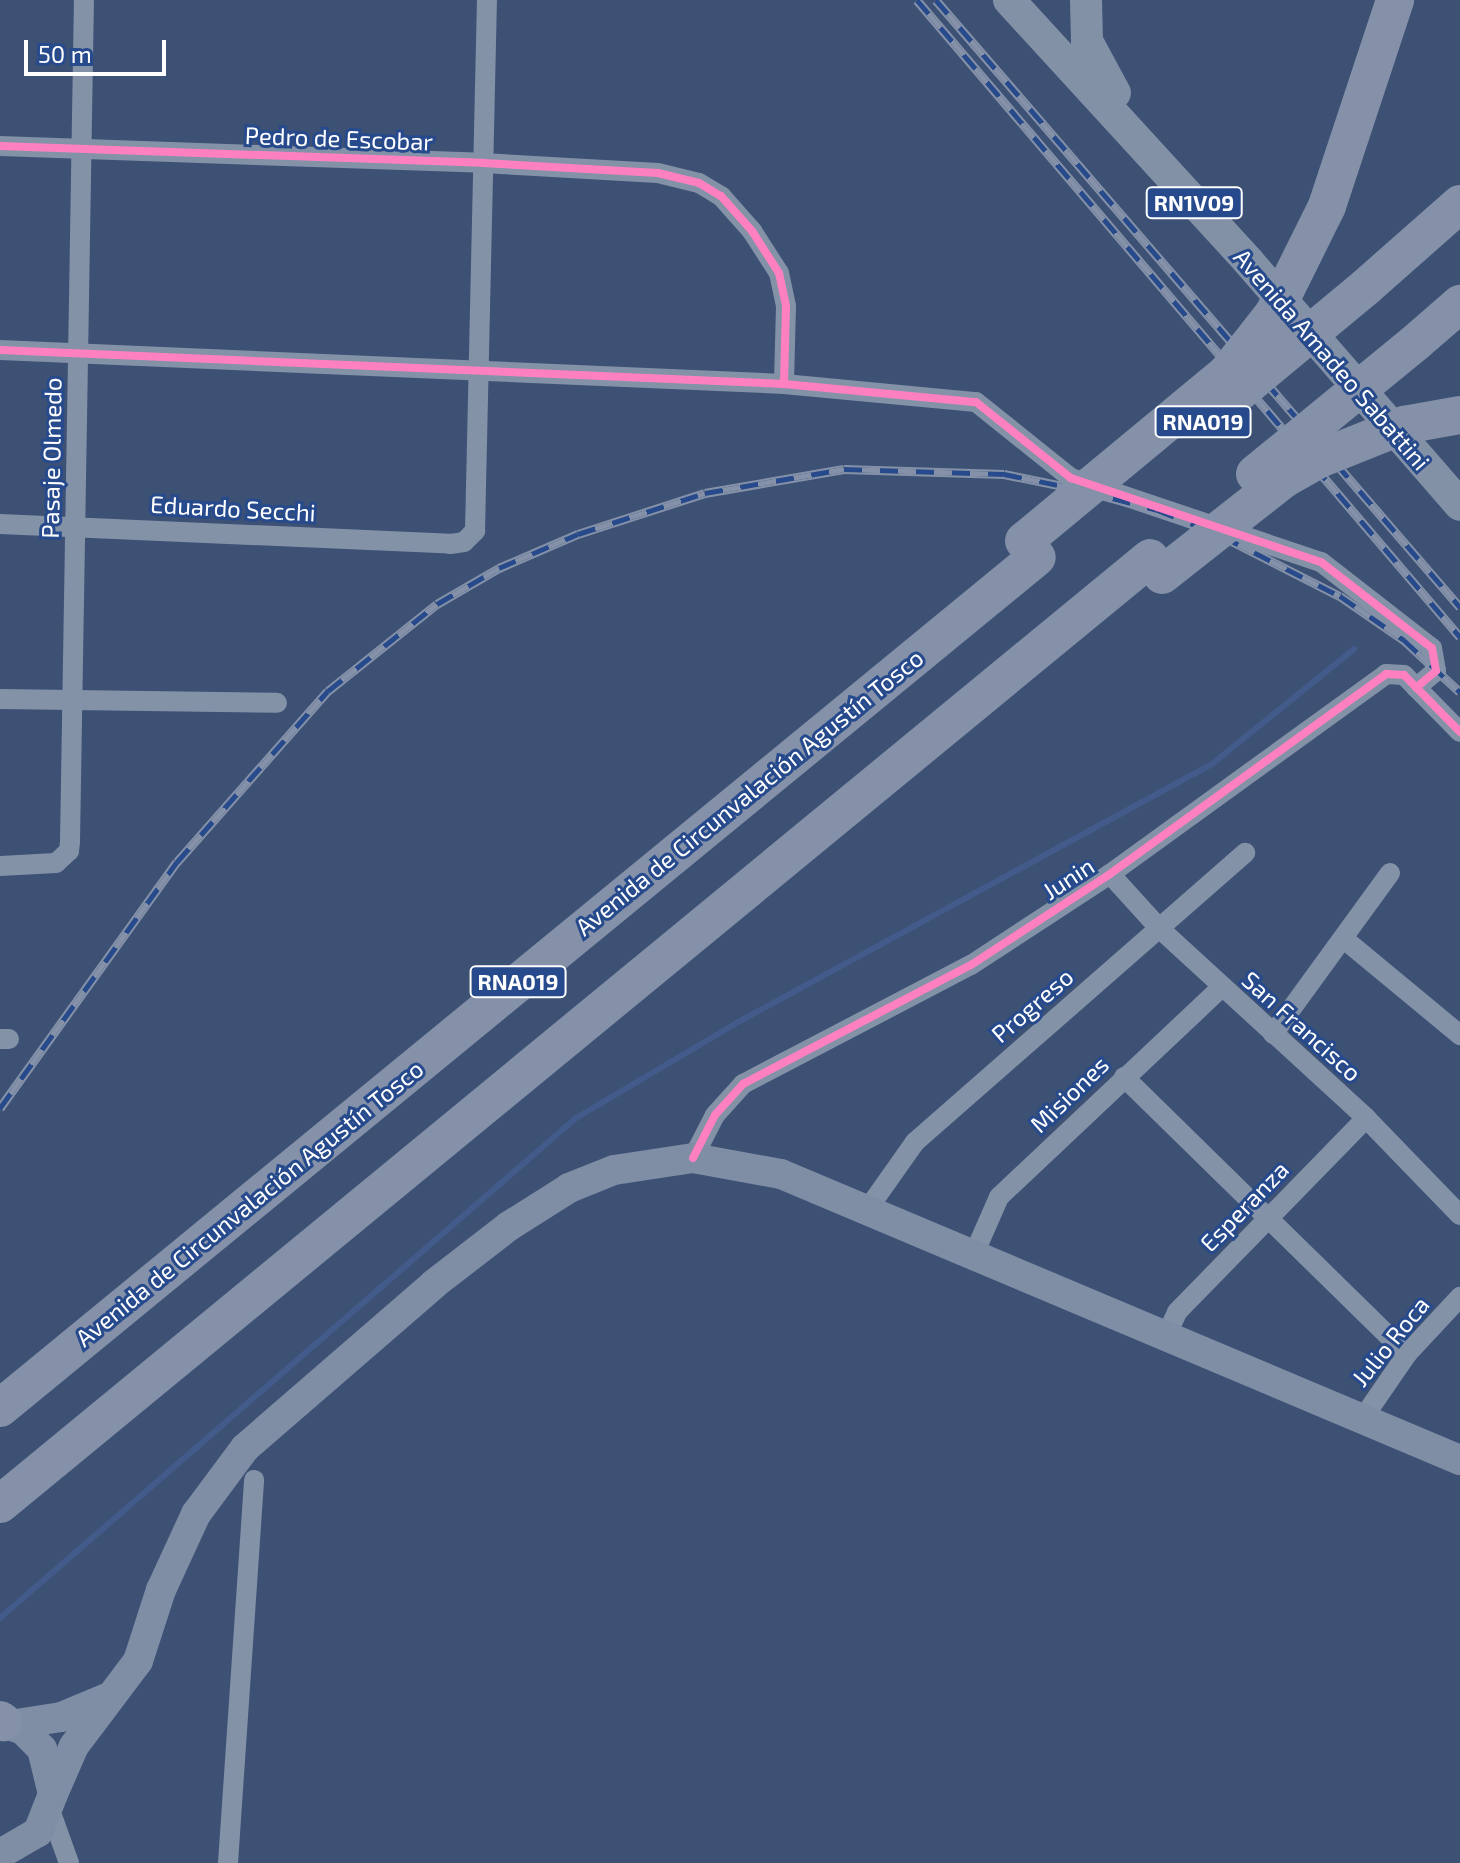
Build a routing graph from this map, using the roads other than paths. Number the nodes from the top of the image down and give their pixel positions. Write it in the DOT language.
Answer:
graph roads {
  1 [pos="84,0"];
  2 [pos="487,0"];
  3 [pos="1009,0"];
  4 [pos="1086,0"];
  5 [pos="1395,0"];
  6 [pos="0,146"];
  7 [pos="84,148"];
  8 [pos="483,163"];
  9 [pos="1460,204"];
  10 [pos="1460,304"];
  11 [pos="0,350"];
  12 [pos="80,353"];
  13 [pos="478,371"];
  14 [pos="784,384"];
  15 [pos="1376,409"];
  16 [pos="1460,415"];
  17 [pos="1411,447"];
  18 [pos="1460,495"];
  19 [pos="1460,505"];
  20 [pos="0,524"];
  21 [pos="76,526"];
  22 [pos="1030,549"];
  23 [pos="1156,567"];
  24 [pos="1416,688"];
  25 [pos="0,699"];
  26 [pos="72,701"];
  27 [pos="277,703"];
  28 [pos="1460,732"];
  29 [pos="1245,853"];
  30 [pos="0,866"];
  31 [pos="1390,873"];
  32 [pos="1110,874"];
  33 [pos="1159,928"];
  34 [pos="1344,939"];
  35 [pos="1221,988"];
  36 [pos="1273,1034"];
  37 [pos="1460,1035"];
  38 [pos="537,1061"];
  39 [pos="1124,1077"];
  40 [pos="1366,1118"];
  41 [pos="693,1158"];
  42 [pos="867,1210"];
  43 [pos="1460,1215"];
  44 [pos="1267,1221"];
  45 [pos="974,1254"];
  46 [pos="1460,1297"];
  47 [pos="1166,1336"];
  48 [pos="1407,1354"];
  49 [pos="0,1408"];
  50 [pos="1363,1418"];
  51 [pos="1460,1460"];
  52 [pos="254,1480"];
  53 [pos="0,1504"];
  54 [pos="0,1533"];
  55 [pos="112,1695"];
  56 [pos="3,1722"];
  57 [pos="52,1802"];
  58 [pos="0,1856"];
  59 [pos="227,1860"];
  60 [pos="12,1863"];
  61 [pos="69,1863"];
  1 -- 7 [label="street, Pasaje Olmedo"];
  2 -- 8 [label="street"];
  3 -- 15 [label="main road, Avenida Amadeo Sabattini / RN1V09"];
  4 -- 15 [label="main road"];
  5 -- 22 [label="highway, bridge"];
  6 -- 7 [label="street, Pedro de Escobar"];
  7 -- 8 [label="street, Pedro de Escobar"];
  7 -- 12 [label="street, Pasaje Olmedo"];
  8 -- 13 [label="street"];
  8 -- 14 [label="street, Pedro de Escobar"];
  9 -- 22 [label="highway, Avenida de Circunvalación Agustín Tosco / RNA019, bridge"];
  10 -- 23 [label="highway, RNA019, bridge"];
  11 -- 12 [label="street"];
  12 -- 13 [label="street"];
  12 -- 21 [label="street, Pasaje Olmedo"];
  13 -- 14 [label="street"];
  13 -- 21 [label="street, Eduardo Secchi"];
  14 -- 24 [label="street"];
  15 -- 17 [label="main road, Avenida Amadeo Sabattini / RN1V09"];
  16 -- 23 [label="highway, bridge"];
  17 -- 18 [label="main road"];
  17 -- 19 [label="main road, Avenida Amadeo Sabattini / RN1V09"];
  20 -- 21 [label="street, Eduardo Secchi"];
  21 -- 26 [label="street, Pasaje Olmedo"];
  22 -- 49 [label="highway, Avenida de Circunvalación Agustín Tosco / RNA019"];
  23 -- 38 [label="highway, RNA019"];
  24 -- 28 [label="street, Junin"];
  24 -- 32 [label="street, Junin"];
  25 -- 26 [label="street"];
  26 -- 27 [label="street"];
  26 -- 30 [label="street, Pasaje Olmedo"];
  29 -- 33 [label="street, Progreso"];
  31 -- 34 [label="street"];
  32 -- 33 [label="street, San Francisco"];
  32 -- 41 [label="street, Junin"];
  33 -- 35 [label="street, San Francisco"];
  33 -- 42 [label="street, Progreso"];
  34 -- 36 [label="street"];
  34 -- 37 [label="street"];
  35 -- 36 [label="street, San Francisco"];
  35 -- 39 [label="street, Misiones"];
  36 -- 40 [label="street, San Francisco"];
  38 -- 53 [label="highway, RNA019"];
  38 -- 54 [label="highway"];
  39 -- 44 [label="street"];
  39 -- 45 [label="street, Misiones"];
  40 -- 43 [label="street, San Francisco"];
  40 -- 44 [label="street, Esperanza"];
  41 -- 42 [label="main road"];
  41 -- 55 [label="main road"];
  42 -- 45 [label="main road"];
  44 -- 47 [label="street, Esperanza"];
  44 -- 48 [label="street"];
  45 -- 47 [label="main road"];
  46 -- 48 [label="street, Julio Roca"];
  47 -- 50 [label="main road"];
  48 -- 50 [label="street, Julio Roca"];
  50 -- 51 [label="main road"];
  52 -- 59 [label="street"];
  55 -- 56 [label="main road"];
  55 -- 57 [label="main road"];
  56 -- 57 [label="main road"];
  57 -- 58 [label="main road"];
  57 -- 61 [label="street"];
  58 -- 60 [label="street"];
}
